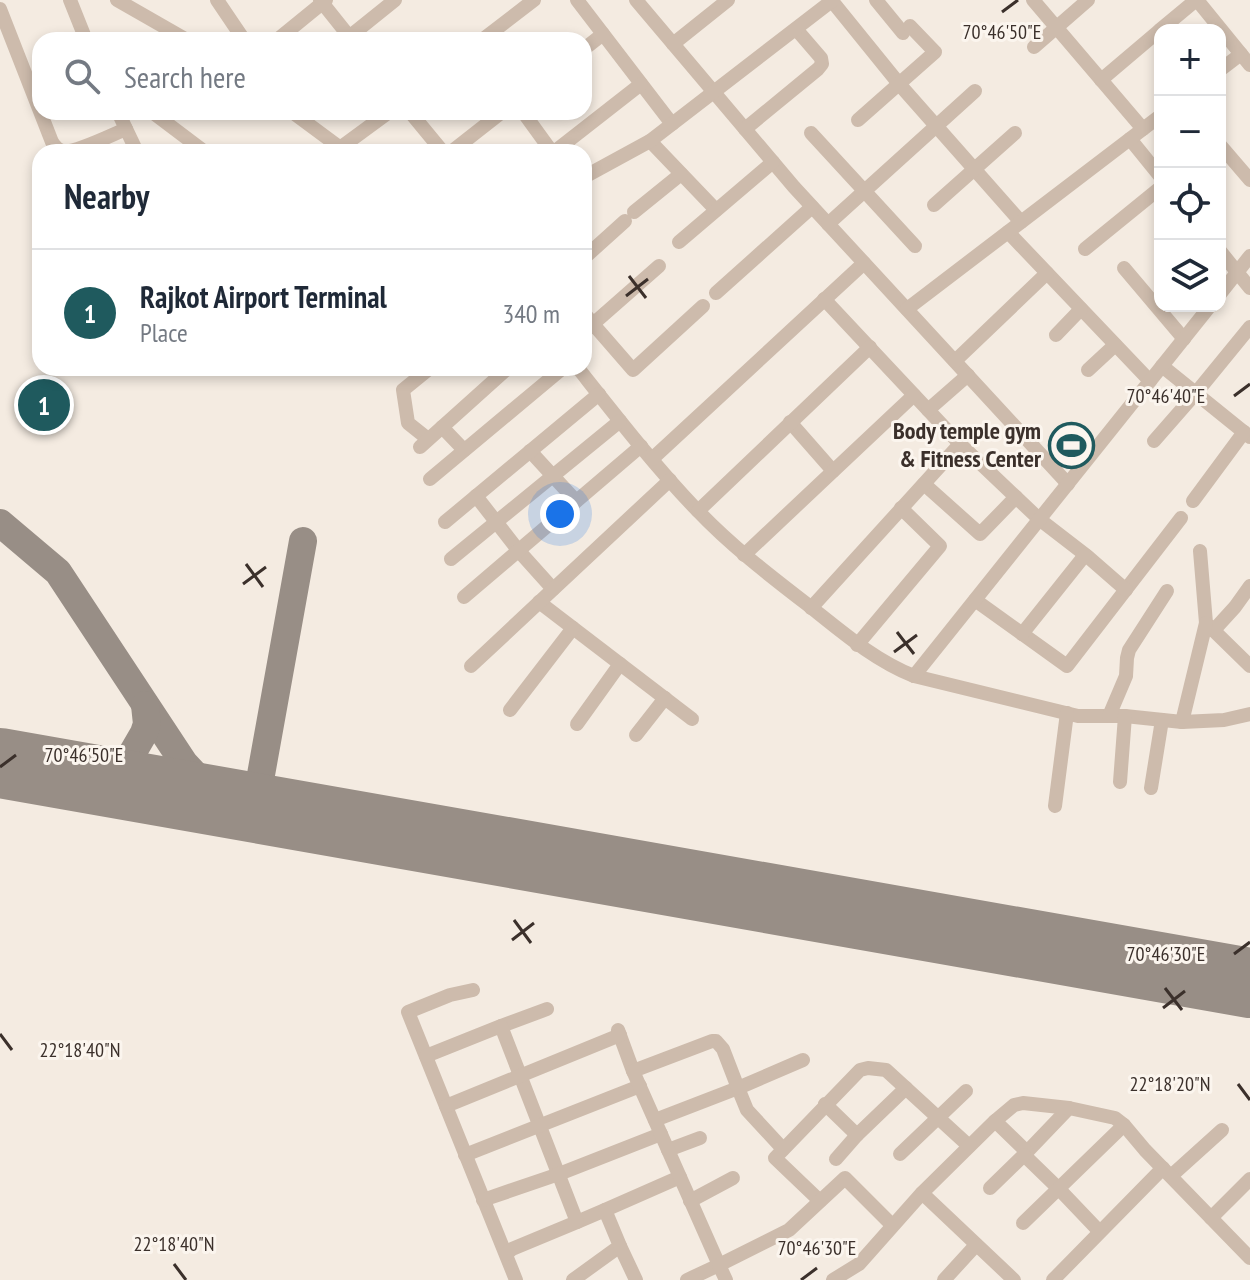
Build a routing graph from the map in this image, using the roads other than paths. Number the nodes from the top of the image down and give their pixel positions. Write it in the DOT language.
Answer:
graph roads {
  1 [pos="70,0"];
  2 [pos="117,0"];
  3 [pos="217,0"];
  4 [pos="395,0"];
  5 [pos="534,0"];
  6 [pos="577,0"];
  7 [pos="728,0"];
  8 [pos="833,0"];
  9 [pos="876,0"];
  10 [pos="1033,0"];
  11 [pos="1088,0"];
  12 [pos="1197,0"];
  13 [pos="322,1"];
  14 [pos="640,1"];
  15 [pos="0,9"];
  16 [pos="1167,24"];
  17 [pos="1057,28"];
  18 [pos="796,29"];
  19 [pos="83,32"];
  20 [pos="173,32"];
  21 [pos="239,32"];
  22 [pos="286,32"];
  23 [pos="345,32"];
  24 [pos="357,32"];
  25 [pos="492,32"];
  26 [pos="603,34"];
  27 [pos="1154,35"];
  28 [pos="592,43"];
  29 [pos="673,44"];
  30 [pos="1034,47"];
  31 [pos="1246,59"];
  32 [pos="1226,67"];
  33 [pos="1101,80"];
  34 [pos="641,84"];
  35 [pos="900,85"];
  36 [pos="32,91"];
  37 [pos="975,91"];
  38 [pos="714,92"];
  39 [pos="43,120"];
  40 [pos="122,120"];
  41 [pos="163,120"];
  42 [pos="303,120"];
  43 [pos="379,120"];
  44 [pos="417,120"];
  45 [pos="492,120"];
  46 [pos="529,120"];
  47 [pos="858,120"];
  48 [pos="1154,121"];
  49 [pos="672,124"];
  50 [pos="937,127"];
  51 [pos="126,129"];
  52 [pos="745,129"];
  53 [pos="1143,129"];
  54 [pos="811,133"];
  55 [pos="1015,133"];
  56 [pos="1130,139"];
  57 [pos="650,141"];
  58 [pos="53,144"];
  59 [pos="87,144"];
  60 [pos="133,144"];
  61 [pos="194,144"];
  62 [pos="335,144"];
  63 [pos="350,144"];
  64 [pos="436,144"];
  65 [pos="461,144"];
  66 [pos="547,144"];
  67 [pos="563,144"];
  68 [pos="1226,152"];
  69 [pos="773,162"];
  70 [pos="1154,169"];
  71 [pos="975,170"];
  72 [pos="592,173"];
  73 [pos="681,174"];
  74 [pos="1250,180"];
  75 [pos="865,191"];
  76 [pos="1154,193"];
  77 [pos="934,205"];
  78 [pos="812,207"];
  79 [pos="716,210"];
  80 [pos="1021,222"];
  81 [pos="828,224"];
  82 [pos="1008,232"];
  83 [pos="679,242"];
  84 [pos="915,246"];
  85 [pos="1085,249"];
  86 [pos="592,251"];
  87 [pos="1250,256"];
  88 [pos="1226,259"];
  89 [pos="864,263"];
  90 [pos="659,266"];
  91 [pos="1124,268"];
  92 [pos="1047,273"];
  93 [pos="1237,273"];
  94 [pos="1226,287"];
  95 [pos="1250,288"];
  96 [pos="716,293"];
  97 [pos="824,299"];
  98 [pos="703,306"];
  99 [pos="907,309"];
  100 [pos="1081,309"];
  101 [pos="1205,312"];
  102 [pos="592,319"];
  103 [pos="1250,327"];
  104 [pos="592,328"];
  105 [pos="1056,335"];
  106 [pos="1184,339"];
  107 [pos="1115,345"];
  108 [pos="870,347"];
  109 [pos="955,361"];
  110 [pos="1162,366"];
  111 [pos="1088,370"];
  112 [pos="968,375"];
  113 [pos="420,376"];
  114 [pos="499,376"];
  115 [pos="553,376"];
  116 [pos="584,376"];
  117 [pos="1150,381"];
  118 [pos="1196,393"];
  119 [pos="599,394"];
  120 [pos="914,395"];
  121 [pos="928,410"];
  122 [pos="620,421"];
  123 [pos="790,422"];
  124 [pos="442,427"];
  125 [pos="1247,434"];
  126 [pos="1154,441"];
  127 [pos="960,444"];
  128 [pos="641,446"];
  129 [pos="464,450"];
  130 [pos="530,451"];
  131 [pos="652,459"];
  132 [pos="833,471"];
  133 [pos="552,476"];
  134 [pos="430,479"];
  135 [pos="670,480"];
  136 [pos="924,484"];
  137 [pos="1068,484"];
  138 [pos="476,496"];
  139 [pos="1016,497"];
  140 [pos="576,501"];
  141 [pos="1193,501"];
  142 [pos="901,508"];
  143 [pos="698,511"];
  144 [pos="1181,518"];
  145 [pos="1039,519"];
  146 [pos="496,521"];
  147 [pos="445,522"];
  148 [pos="518,550"];
  149 [pos="1200,551"];
  150 [pos="744,555"];
  151 [pos="1085,555"];
  152 [pos="451,559"];
  153 [pos="1250,586"];
  154 [pos="553,589"];
  155 [pos="1126,590"];
  156 [pos="1167,591"];
  157 [pos="464,597"];
  158 [pos="975,600"];
  159 [pos="539,602"];
  160 [pos="811,608"];
  161 [pos="1210,626"];
  162 [pos="573,628"];
  163 [pos="1022,634"];
  164 [pos="857,645"];
  165 [pos="1244,650"];
  166 [pos="620,664"];
  167 [pos="471,666"];
  168 [pos="1250,666"];
  169 [pos="914,676"];
  170 [pos="665,698"];
  171 [pos="510,710"];
  172 [pos="1067,713"];
  173 [pos="1250,714"];
  174 [pos="1109,716"];
  175 [pos="1125,716"];
  176 [pos="692,719"];
  177 [pos="1162,720"];
  178 [pos="1182,722"];
  179 [pos="577,724"];
  180 [pos="636,735"];
  181 [pos="1120,782"];
  182 [pos="1151,788"];
  183 [pos="1055,806"];
  184 [pos="473,990"];
  185 [pos="547,1009"];
  186 [pos="501,1026"];
  187 [pos="426,1056"];
  188 [pos="803,1060"];
  189 [pos="633,1071"];
  190 [pos="520,1075"];
  191 [pos="640,1086"];
  192 [pos="738,1088"];
  193 [pos="906,1088"];
  194 [pos="966,1091"];
  195 [pos="825,1104"];
  196 [pos="446,1106"];
  197 [pos="1069,1108"];
  198 [pos="937,1118"];
  199 [pos="995,1121"];
  200 [pos="1124,1125"];
  201 [pos="540,1126"];
  202 [pos="658,1127"];
  203 [pos="1222,1130"];
  204 [pos="857,1135"];
  205 [pos="700,1138"];
  206 [pos="969,1146"];
  207 [pos="783,1149"];
  208 [pos="668,1150"];
  209 [pos="900,1154"];
  210 [pos="1026,1154"];
  211 [pos="465,1155"];
  212 [pos="836,1159"];
  213 [pos="1167,1172"];
  214 [pos="559,1174"];
  215 [pos="680,1177"];
  216 [pos="733,1178"];
  217 [pos="1250,1179"];
  218 [pos="990,1188"];
  219 [pos="1058,1188"];
  220 [pos="922,1193"];
  221 [pos="483,1200"];
  222 [pos="690,1201"];
  223 [pos="820,1201"];
  224 [pos="605,1210"];
  225 [pos="1211,1218"];
  226 [pos="577,1222"];
  227 [pos="1023,1223"];
  228 [pos="892,1225"];
  229 [pos="1099,1231"];
  230 [pos="976,1245"];
  231 [pos="620,1246"];
  232 [pos="506,1254"];
  233 [pos="1250,1258"];
  234 [pos="719,1265"];
  235 [pos="516,1280"];
  236 [pos="573,1280"];
  237 [pos="636,1280"];
  238 [pos="687,1280"];
  239 [pos="726,1280"];
  240 [pos="833,1280"];
  241 [pos="944,1280"];
  242 [pos="1014,1280"];
  243 [pos="1053,1280"];
  1 -- 19 [label="street"];
  2 -- 20 [label="street"];
  3 -- 21 [label="street"];
  4 -- 24 [label="street"];
  5 -- 25 [label="street"];
  6 -- 26 [label="street"];
  7 -- 29 [label="street"];
  8 -- 18 [label="street"];
  8 -- 35 [label="street"];
  9 -- 35 [label="street"];
  10 -- 17 [label="street"];
  11 -- 17 [label="street"];
  12 -- 16 [label="street"];
  12 -- 31 [label="street"];
  13 -- 22 [label="street"];
  13 -- 23 [label="street"];
  14 -- 29 [label="street"];
  15 -- 36 [label="street"];
  17 -- 30 [label="street"];
  17 -- 33 [label="street"];
  18 -- 38 [label="street"];
  18 -- 52 [label="street"];
  26 -- 28 [label="street"];
  26 -- 34 [label="street"];
  27 -- 33 [label="street"];
  29 -- 38 [label="street"];
  31 -- 32 [label="street"];
  33 -- 53 [label="street"];
  34 -- 49 [label="street"];
  34 -- 67 [label="street"];
  35 -- 47 [label="street"];
  35 -- 50 [label="street"];
  37 -- 50 [label="street"];
  38 -- 49 [label="street"];
  38 -- 52 [label="street"];
  39 -- 58 [label="street"];
  40 -- 51 [label="street"];
  41 -- 61 [label="street"];
  42 -- 62 [label="street"];
  43 -- 63 [label="street"];
  44 -- 64 [label="street"];
  45 -- 65 [label="street"];
  46 -- 66 [label="street"];
  48 -- 53 [label="street"];
  49 -- 57 [label="street"];
  50 -- 71 [label="street"];
  50 -- 75 [label="street"];
  51 -- 59 [label="street"];
  51 -- 60 [label="street"];
  52 -- 69 [label="street"];
  53 -- 56 [label="street"];
  54 -- 75 [label="street"];
  55 -- 71 [label="street"];
  56 -- 70 [label="street"];
  56 -- 80 [label="street"];
  57 -- 72 [label="street"];
  57 -- 73 [label="street"];
  68 -- 74 [label="street"];
  69 -- 78 [label="street"];
  69 -- 79 [label="street"];
  71 -- 77 [label="street"];
  71 -- 80 [label="street"];
  73 -- 79 [label="street"];
  73 -- 86 [label="street"];
  75 -- 81 [label="street"];
  75 -- 84 [label="street"];
  76 -- 85 [label="street"];
  78 -- 81 [label="street"];
  78 -- 96 [label="street"];
  79 -- 83 [label="street"];
  80 -- 82 [label="street"];
  81 -- 89 [label="street"];
  82 -- 92 [label="street"];
  82 -- 99 [label="street"];
  87 -- 93 [label="street"];
  88 -- 93 [label="street"];
  89 -- 97 [label="street"];
  89 -- 99 [label="street"];
  90 -- 102 [label="street"];
  91 -- 106 [label="street"];
  92 -- 100 [label="street"];
  92 -- 109 [label="street"];
  93 -- 94 [label="street"];
  93 -- 95 [label="street"];
  97 -- 108 [label="street"];
  97 -- 131 [label="street"];
  98 -- 104 [label="street"];
  99 -- 109 [label="street"];
  100 -- 105 [label="street"];
  100 -- 107 [label="street"];
  101 -- 106 [label="street"];
  103 -- 118 [label="street"];
  106 -- 110 [label="street"];
  107 -- 111 [label="street"];
  107 -- 117 [label="street"];
  108 -- 120 [label="street"];
  108 -- 123 [label="street"];
  109 -- 112 [label="street"];
  110 -- 117 [label="street"];
  110 -- 118 [label="street"];
  112 -- 121 [label="street"];
  112 -- 137 [label="street"];
  113 -- 124 [label="street"];
  114 -- 124 [label="street"];
  115 -- 129 [label="street"];
  116 -- 119 [label="street"];
  117 -- 137 [label="street"];
  118 -- 125 [label="street"];
  118 -- 126 [label="street"];
  119 -- 122 [label="street"];
  119 -- 130 [label="street"];
  120 -- 121 [label="street"];
  120 -- 132 [label="street"];
  121 -- 127 [label="street"];
  122 -- 128 [label="street"];
  122 -- 133 [label="street"];
  123 -- 132 [label="street"];
  123 -- 143 [label="street"];
  124 -- 129 [label="street"];
  125 -- 141 [label="street"];
  127 -- 136 [label="street"];
  127 -- 139 [label="street"];
  128 -- 131 [label="street"];
  128 -- 140 [label="street"];
  129 -- 134 [label="street"];
  130 -- 133 [label="street"];
  130 -- 138 [label="street"];
  131 -- 135 [label="street"];
  132 -- 150 [label="street"];
  133 -- 140 [label="street"];
  133 -- 146 [label="street"];
  135 -- 143 [label="street"];
  135 -- 154 [label="street"];
  136 -- 139 [label="street"];
  136 -- 142 [label="street"];
  137 -- 145 [label="street"];
  138 -- 146 [label="street"];
  138 -- 147 [label="street"];
  139 -- 145 [label="street"];
  140 -- 148 [label="street"];
  142 -- 160 [label="street"];
  142 -- 164 [label="street"];
  143 -- 150 [label="street"];
  144 -- 155 [label="street"];
  145 -- 151 [label="street"];
  145 -- 158 [label="street"];
  146 -- 148 [label="street"];
  146 -- 152 [label="street"];
  148 -- 154 [label="street"];
  148 -- 157 [label="street"];
  149 -- 161 [label="street"];
  150 -- 160 [label="street"];
  151 -- 155 [label="street"];
  151 -- 163 [label="street"];
  153 -- 161 [label="street"];
  154 -- 159 [label="street"];
  155 -- 163 [label="street"];
  156 -- 174 [label="street"];
  158 -- 163 [label="street"];
  158 -- 169 [label="street"];
  159 -- 162 [label="street"];
  159 -- 167 [label="street"];
  160 -- 164 [label="street"];
  161 -- 165 [label="street"];
  161 -- 178 [label="street"];
  162 -- 166 [label="street"];
  162 -- 171 [label="street"];
  164 -- 169 [label="street"];
  165 -- 168 [label="street"];
  166 -- 170 [label="street"];
  166 -- 179 [label="street"];
  169 -- 172 [label="street"];
  170 -- 176 [label="street"];
  170 -- 180 [label="street"];
  172 -- 174 [label="street"];
  172 -- 183 [label="street"];
  173 -- 178 [label="street"];
  174 -- 175 [label="street"];
  175 -- 177 [label="street"];
  175 -- 181 [label="street"];
  177 -- 178 [label="street"];
  177 -- 182 [label="street"];
  184 -- 187 [label="street"];
  185 -- 186 [label="street"];
  186 -- 187 [label="street"];
  186 -- 190 [label="street"];
  187 -- 196 [label="street"];
  188 -- 192 [label="street"];
  189 -- 190 [label="street"];
  189 -- 191 [label="street"];
  189 -- 192 [label="street"];
  190 -- 196 [label="street"];
  190 -- 201 [label="street"];
  191 -- 201 [label="street"];
  191 -- 202 [label="street"];
  192 -- 202 [label="street"];
  192 -- 207 [label="street"];
  193 -- 195 [label="street"];
  193 -- 198 [label="street"];
  193 -- 204 [label="street"];
  194 -- 198 [label="street"];
  195 -- 204 [label="street"];
  195 -- 207 [label="street"];
  196 -- 211 [label="street"];
  197 -- 199 [label="street"];
  197 -- 200 [label="street"];
  197 -- 210 [label="street"];
  198 -- 206 [label="street"];
  198 -- 209 [label="street"];
  199 -- 206 [label="street"];
  199 -- 210 [label="street"];
  200 -- 213 [label="street"];
  200 -- 219 [label="street"];
  201 -- 211 [label="street"];
  201 -- 214 [label="street"];
  202 -- 208 [label="street"];
  202 -- 214 [label="street"];
  203 -- 213 [label="street"];
  204 -- 212 [label="street"];
  205 -- 208 [label="street"];
  206 -- 220 [label="street"];
  207 -- 223 [label="street"];
  208 -- 215 [label="street"];
  210 -- 218 [label="street"];
  210 -- 219 [label="street"];
  211 -- 221 [label="street"];
  213 -- 225 [label="street"];
  213 -- 229 [label="street"];
  214 -- 221 [label="street"];
  214 -- 226 [label="street"];
  215 -- 222 [label="street"];
  215 -- 224 [label="street"];
  216 -- 222 [label="street"];
  217 -- 225 [label="street"];
  219 -- 227 [label="street"];
  219 -- 229 [label="street"];
  220 -- 228 [label="street"];
  220 -- 230 [label="street"];
  221 -- 232 [label="street"];
  222 -- 234 [label="street"];
  223 -- 228 [label="street"];
  223 -- 234 [label="street"];
  224 -- 226 [label="street"];
  224 -- 231 [label="street"];
  225 -- 233 [label="street"];
  226 -- 232 [label="street"];
  228 -- 240 [label="street"];
  229 -- 243 [label="street"];
  230 -- 241 [label="street"];
  230 -- 242 [label="street"];
  231 -- 236 [label="street"];
  231 -- 237 [label="street"];
  232 -- 235 [label="street"];
  234 -- 238 [label="street"];
  234 -- 239 [label="street"];
}
